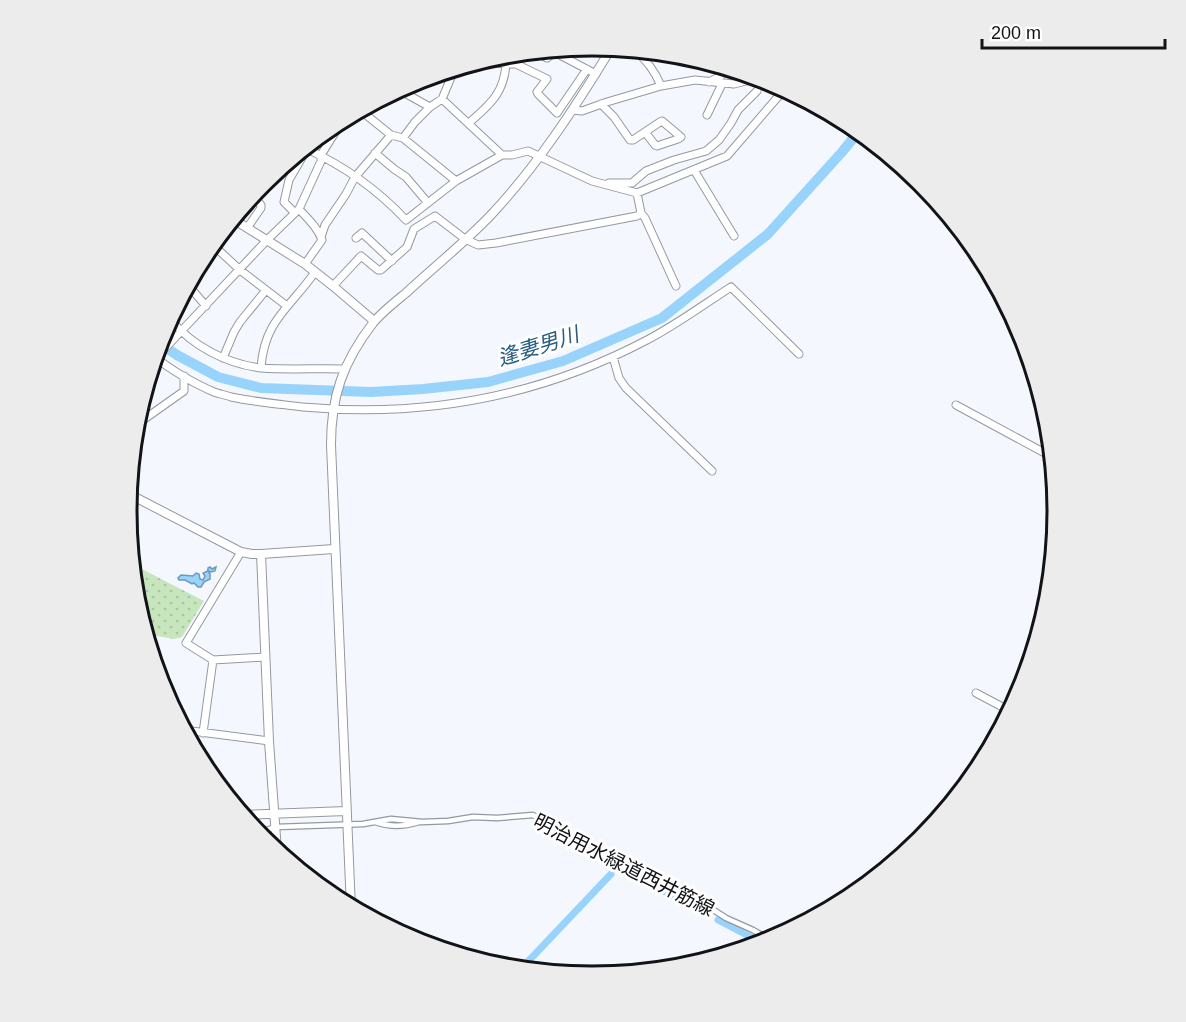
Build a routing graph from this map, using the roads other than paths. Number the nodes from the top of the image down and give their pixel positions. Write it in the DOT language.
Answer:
graph roads {
  1 [pos="562,56"];
  2 [pos="607,56"];
  3 [pos="642,58"];
  4 [pos="506,64"];
  5 [pos="516,64"];
  6 [pos="587,69"];
  7 [pos="596,74"];
  8 [pos="722,75"];
  9 [pos="450,79"];
  10 [pos="709,82"];
  11 [pos="744,82"];
  12 [pos="723,84"];
  13 [pos="661,86"];
  14 [pos="757,91"];
  15 [pos="408,95"];
  16 [pos="778,95"];
  17 [pos="442,99"];
  18 [pos="601,104"];
  19 [pos="430,106"];
  20 [pos="573,110"];
  21 [pos="367,116"];
  22 [pos="707,116"];
  23 [pos="468,123"];
  24 [pos="645,132"];
  25 [pos="391,135"];
  26 [pos="403,138"];
  27 [pos="330,140"];
  28 [pos="314,152"];
  29 [pos="375,153"];
  30 [pos="321,155"];
  31 [pos="502,155"];
  32 [pos="540,157"];
  33 [pos="296,166"];
  34 [pos="694,170"];
  35 [pos="355,177"];
  36 [pos="456,181"];
  37 [pos="600,183"];
  38 [pos="637,193"];
  39 [pos="259,202"];
  40 [pos="428,203"];
  41 [pos="297,211"];
  42 [pos="641,213"];
  43 [pos="406,220"];
  44 [pos="240,224"];
  45 [pos="247,228"];
  46 [pos="414,229"];
  47 [pos="734,236"];
  48 [pos="321,237"];
  49 [pos="356,238"];
  50 [pos="267,240"];
  51 [pos="465,240"];
  52 [pos="219,251"];
  53 [pos="392,261"];
  54 [pos="305,264"];
  55 [pos="240,270"];
  56 [pos="315,272"];
  57 [pos="333,286"];
  58 [pos="675,286"];
  59 [pos="266,290"];
  60 [pos="194,292"];
  61 [pos="206,306"];
  62 [pos="287,306"];
  63 [pos="374,321"];
  64 [pos="175,329"];
  65 [pos="178,334"];
  66 [pos="170,343"];
  67 [pos="799,354"];
  68 [pos="613,357"];
  69 [pos="223,358"];
  70 [pos="163,362"];
  71 [pos="261,368"];
  72 [pos="343,372"];
  73 [pos="184,376"];
  74 [pos="956,405"];
  75 [pos="333,406"];
  76 [pos="147,416"];
  77 [pos="1045,453"];
  78 [pos="712,471"];
  79 [pos="137,498"];
  80 [pos="334,549"];
  81 [pos="241,552"];
  82 [pos="261,554"];
  83 [pos="265,657"];
  84 [pos="213,660"];
  85 [pos="976,693"];
  86 [pos="1004,708"];
  87 [pos="195,732"];
  88 [pos="203,733"];
  89 [pos="268,741"];
  90 [pos="346,811"];
  91 [pos="275,813"];
  92 [pos="254,814"];
  93 [pos="347,824"];
  94 [pos="276,827"];
  95 [pos="268,830"];
  96 [pos="276,838"];
  97 [pos="350,896"];
  98 [pos="761,934"];
  1 -- 6 [label="street"];
  2 -- 7 [label="street"];
  3 -- 13 [label="street"];
  4 -- 5 [label="street"];
  4 -- 23 [label="street"];
  5 -- 6 [label="street"];
  6 -- 7 [label="street"];
  7 -- 20 [label="street"];
  8 -- 10 [label="street"];
  9 -- 17 [label="street"];
  10 -- 12 [label="street"];
  10 -- 13 [label="street"];
  11 -- 12 [label="street"];
  12 -- 22 [label="street"];
  13 -- 18 [label="street"];
  14 -- 37 [label="street"];
  15 -- 19 [label="street"];
  16 -- 34 [label="street"];
  17 -- 19 [label="street"];
  17 -- 23 [label="street"];
  18 -- 20 [label="street"];
  18 -- 24 [label="street"];
  19 -- 26 [label="street"];
  20 -- 32 [label="street"];
  21 -- 25 [label="street"];
  23 -- 31 [label="street"];
  24 -- 24 [label="street"];
  25 -- 26 [label="street"];
  25 -- 29 [label="street"];
  26 -- 36 [label="street"];
  27 -- 30 [label="street"];
  28 -- 30 [label="street"];
  29 -- 35 [label="street"];
  29 -- 40 [label="street"];
  30 -- 35 [label="street"];
  30 -- 41 [label="street"];
  31 -- 32 [label="street"];
  31 -- 36 [label="street"];
  32 -- 37 [label="street"];
  32 -- 51 [label="street"];
  33 -- 41 [label="street"];
  34 -- 38 [label="street"];
  34 -- 47 [label="street"];
  35 -- 43 [label="street"];
  35 -- 48 [label="street"];
  36 -- 40 [label="street"];
  37 -- 38 [label="street"];
  38 -- 42 [label="street"];
  39 -- 45 [label="street"];
  40 -- 43 [label="street"];
  41 -- 48 [label="street"];
  41 -- 50 [label="street"];
  42 -- 51 [label="street"];
  42 -- 58 [label="street"];
  43 -- 46 [label="street"];
  44 -- 45 [label="street"];
  45 -- 50 [label="street"];
  46 -- 51 [label="street"];
  46 -- 53 [label="street"];
  48 -- 54 [label="street"];
  49 -- 53 [label="street"];
  50 -- 54 [label="street"];
  50 -- 55 [label="street"];
  51 -- 63 [label="street"];
  52 -- 55 [label="street"];
  53 -- 57 [label="street"];
  54 -- 56 [label="street"];
  55 -- 59 [label="street"];
  55 -- 61 [label="street"];
  56 -- 57 [label="street"];
  56 -- 62 [label="street"];
  57 -- 63 [label="street"];
  59 -- 62 [label="street"];
  59 -- 69 [label="street"];
  60 -- 61 [label="street"];
  61 -- 65 [label="street"];
  62 -- 71 [label="street"];
  63 -- 72 [label="street"];
  64 -- 65 [label="street"];
  65 -- 66 [label="street"];
  65 -- 69 [label="street"];
  67 -- 68 [label="street"];
  68 -- 75 [label="street"];
  68 -- 78 [label="street"];
  69 -- 71 [label="street"];
  70 -- 73 [label="street"];
  71 -- 72 [label="street"];
  72 -- 75 [label="street"];
  73 -- 75 [label="street"];
  73 -- 76 [label="street"];
  74 -- 77 [label="street"];
  75 -- 80 [label="street"];
  79 -- 81 [label="street"];
  80 -- 82 [label="street"];
  80 -- 90 [label="street"];
  81 -- 82 [label="street"];
  81 -- 84 [label="street"];
  82 -- 83 [label="street"];
  83 -- 84 [label="street"];
  83 -- 89 [label="street"];
  84 -- 88 [label="street"];
  85 -- 86 [label="street"];
  87 -- 88 [label="street"];
  88 -- 89 [label="street"];
  89 -- 91 [label="street"];
  90 -- 91 [label="street"];
  90 -- 93 [label="street"];
  91 -- 92 [label="street"];
  91 -- 94 [label="street"];
  93 -- 94 [label="street, 明治用水緑道西井筋線"];
  93 -- 97 [label="street"];
  93 -- 98 [label="street, 明治用水緑道西井筋線"];
  94 -- 95 [label="street, 明治用水緑道西井筋線"];
  94 -- 96 [label="street"];
}
